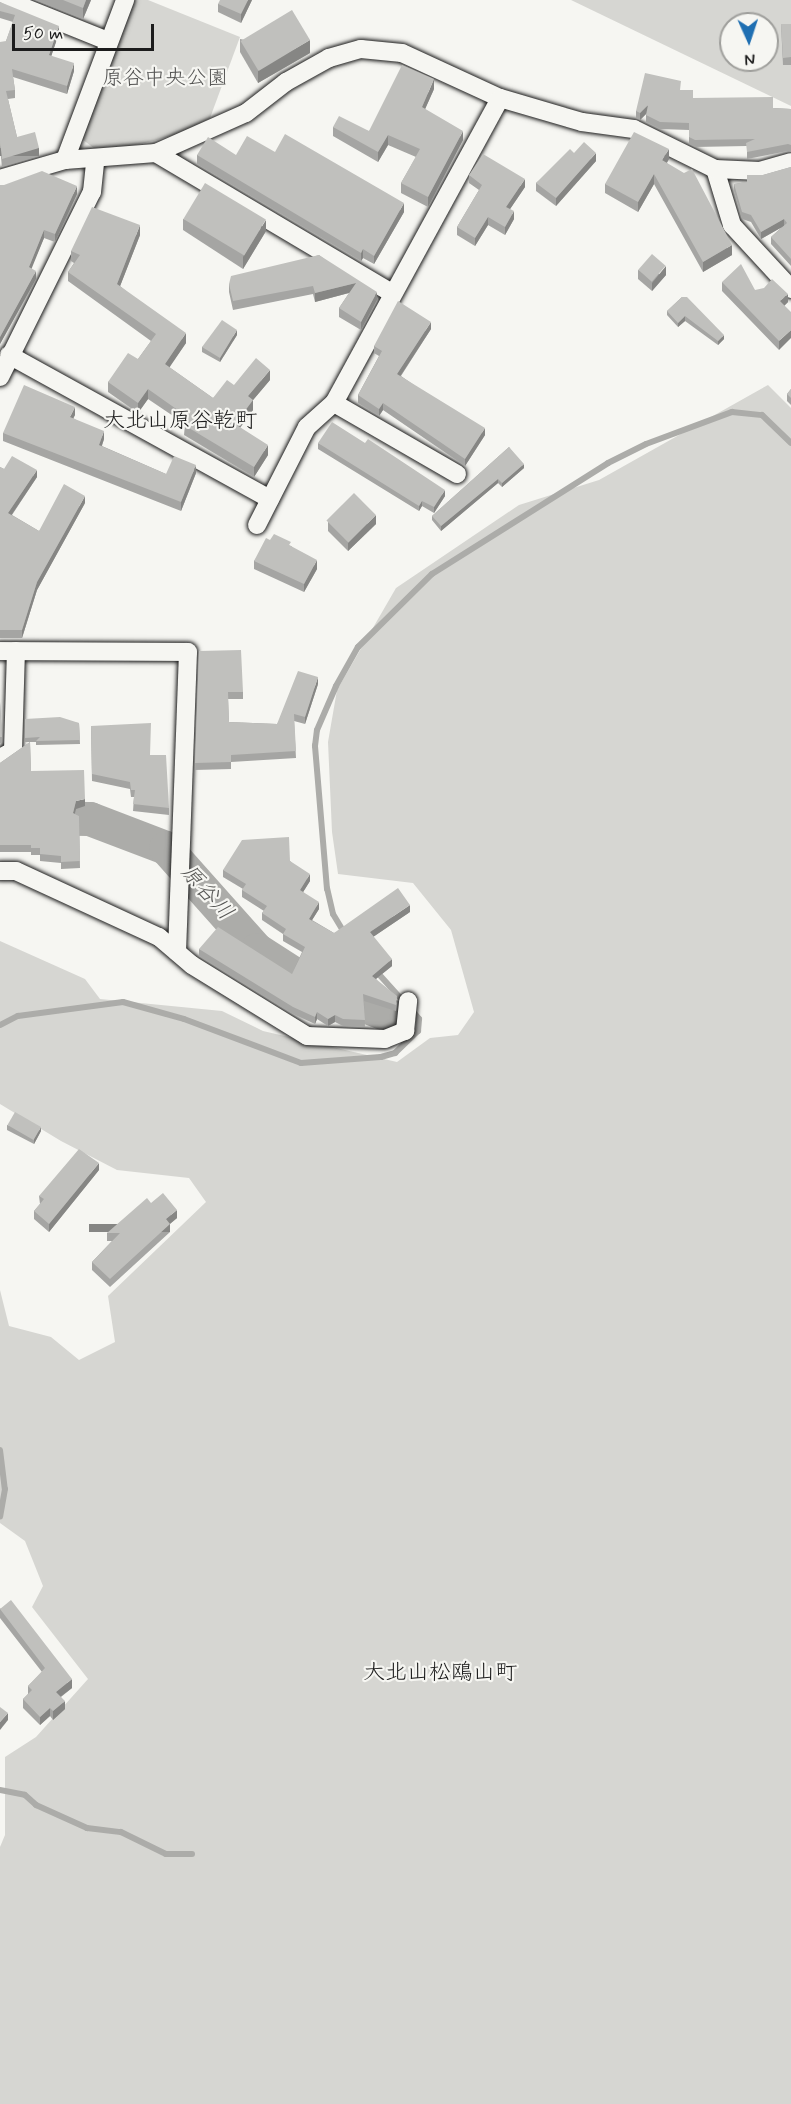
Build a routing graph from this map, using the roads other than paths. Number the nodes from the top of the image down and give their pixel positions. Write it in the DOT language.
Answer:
graph roads {
  1 [pos="6,0"];
  2 [pos="125,0"];
  3 [pos="108,41"];
  4 [pos="500,98"];
  5 [pos="156,153"];
  6 [pos="65,160"];
  7 [pos="95,161"];
  8 [pos="791,162"];
  9 [pos="715,169"];
  10 [pos="0,179"];
  11 [pos="791,289"];
  12 [pos="392,293"];
  13 [pos="9,355"];
  14 [pos="0,377"];
  15 [pos="334,403"];
  16 [pos="457,474"];
  17 [pos="270,499"];
  18 [pos="257,525"];
  19 [pos="8,651"];
  20 [pos="0,758"];
  21 [pos="0,871"];
  22 [pos="177,952"];
  23 [pos="408,1001"];
  1 -- 3 [label="street"];
  2 -- 3 [label="street"];
  3 -- 6 [label="street"];
  4 -- 5 [label="street"];
  4 -- 9 [label="street"];
  4 -- 12 [label="street"];
  5 -- 7 [label="street"];
  5 -- 12 [label="street"];
  6 -- 7 [label="street"];
  6 -- 10 [label="street"];
  7 -- 13 [label="street"];
  8 -- 9 [label="street"];
  9 -- 11 [label="street"];
  12 -- 15 [label="street"];
  13 -- 14 [label="street"];
  13 -- 17 [label="street"];
  15 -- 16 [label="street"];
  15 -- 17 [label="street"];
  17 -- 18 [label="street"];
  19 -- 20 [label="street"];
  19 -- 22 [label="street"];
  21 -- 22 [label="street"];
  22 -- 23 [label="street"];
}
